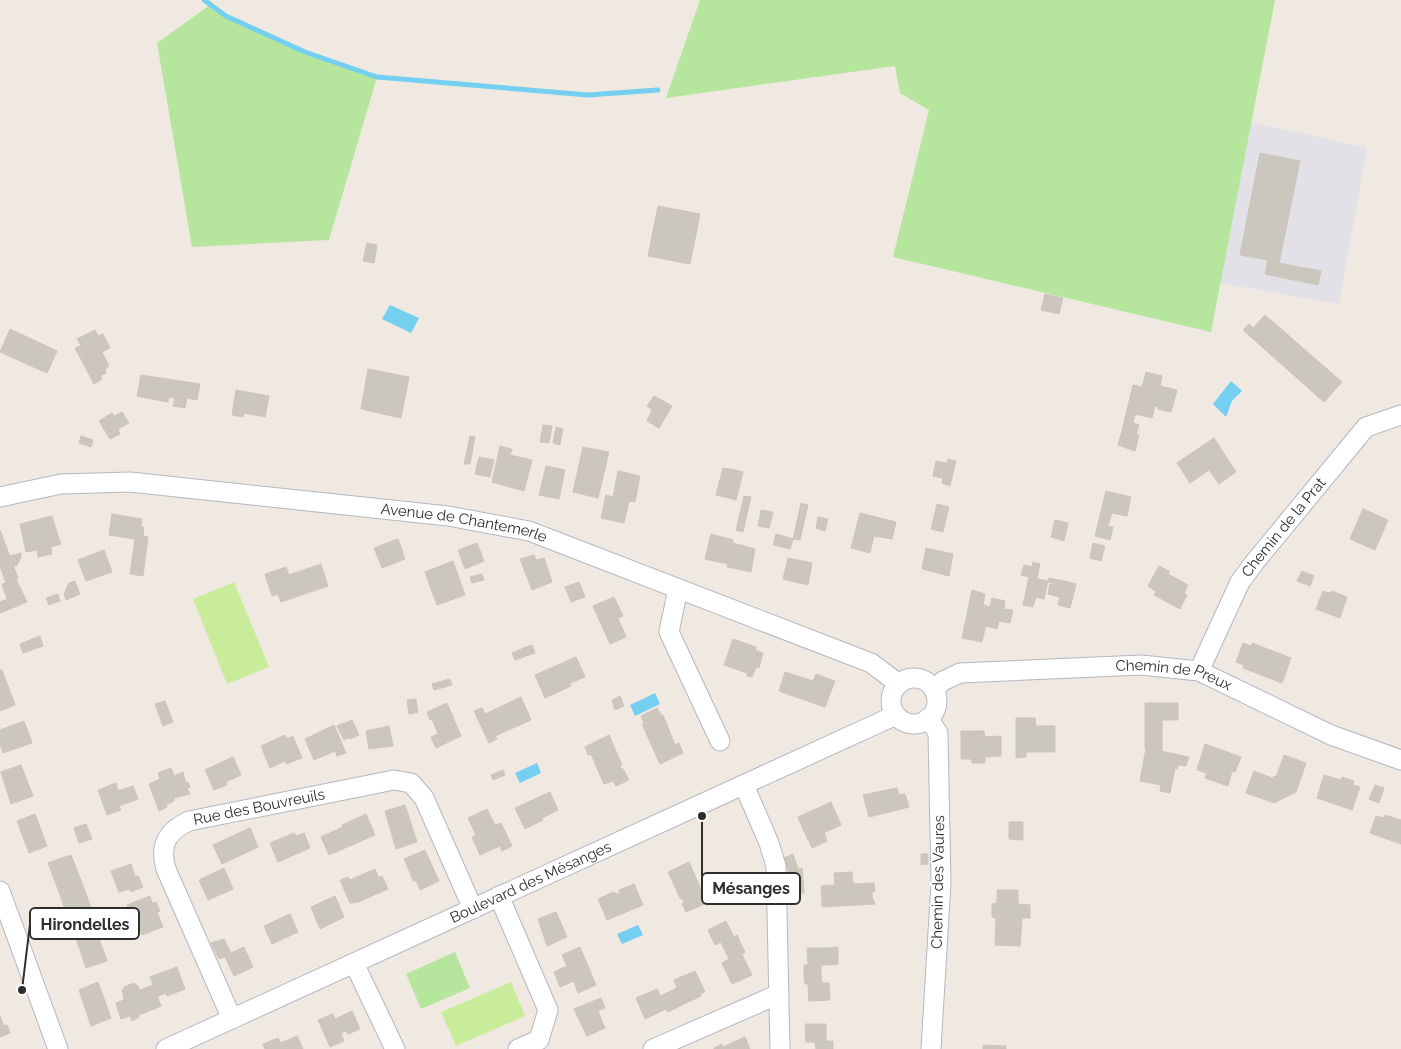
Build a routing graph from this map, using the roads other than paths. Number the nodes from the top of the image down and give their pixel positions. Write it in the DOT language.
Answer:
graph roads {
  1 [pos="1401,415"];
  2 [pos="0,497"];
  3 [pos="678,590"];
  4 [pos="1199,670"];
  5 [pos="899,684"];
  6 [pos="934,690"];
  7 [pos="896,715"];
  8 [pos="928,718"];
  9 [pos="720,741"];
  10 [pos="1401,760"];
  11 [pos="744,785"];
  12 [pos="0,891"];
  13 [pos="499,896"];
  14 [pos="472,909"];
  15 [pos="354,963"];
  16 [pos="779,994"];
  17 [pos="232,1019"];
  18 [pos="58,1049"];
  19 [pos="166,1049"];
  20 [pos="395,1049"];
  21 [pos="518,1049"];
  22 [pos="653,1049"];
  23 [pos="780,1049"];
  24 [pos="931,1049"];
  1 -- 4 [label="street, Chemin de la Prat"];
  2 -- 3 [label="street, Avenue de Chantemerle"];
  3 -- 5 [label="street, Avenue de Chantemerle"];
  3 -- 9 [label="street"];
  4 -- 6 [label="street, Chemin de Preux"];
  4 -- 10 [label="street, Chemin de Preux"];
  5 -- 6 [label="street"];
  5 -- 7 [label="street"];
  6 -- 8 [label="street"];
  7 -- 8 [label="street"];
  7 -- 11 [label="street, Boulevard des Mésanges"];
  8 -- 24 [label="street, Chemin des Vaures"];
  11 -- 13 [label="street, Boulevard des Mésanges"];
  11 -- 16 [label="street"];
  12 -- 18 [label="street"];
  13 -- 14 [label="street, Boulevard des Mésanges"];
  13 -- 21 [label="street"];
  14 -- 15 [label="street, Boulevard des Mésanges"];
  14 -- 17 [label="street, Rue des Bouvreuils"];
  15 -- 17 [label="street, Boulevard des Mésanges"];
  15 -- 20 [label="street"];
  16 -- 22 [label="street"];
  16 -- 23 [label="street"];
  17 -- 19 [label="street, Boulevard des Mésanges"];
}
